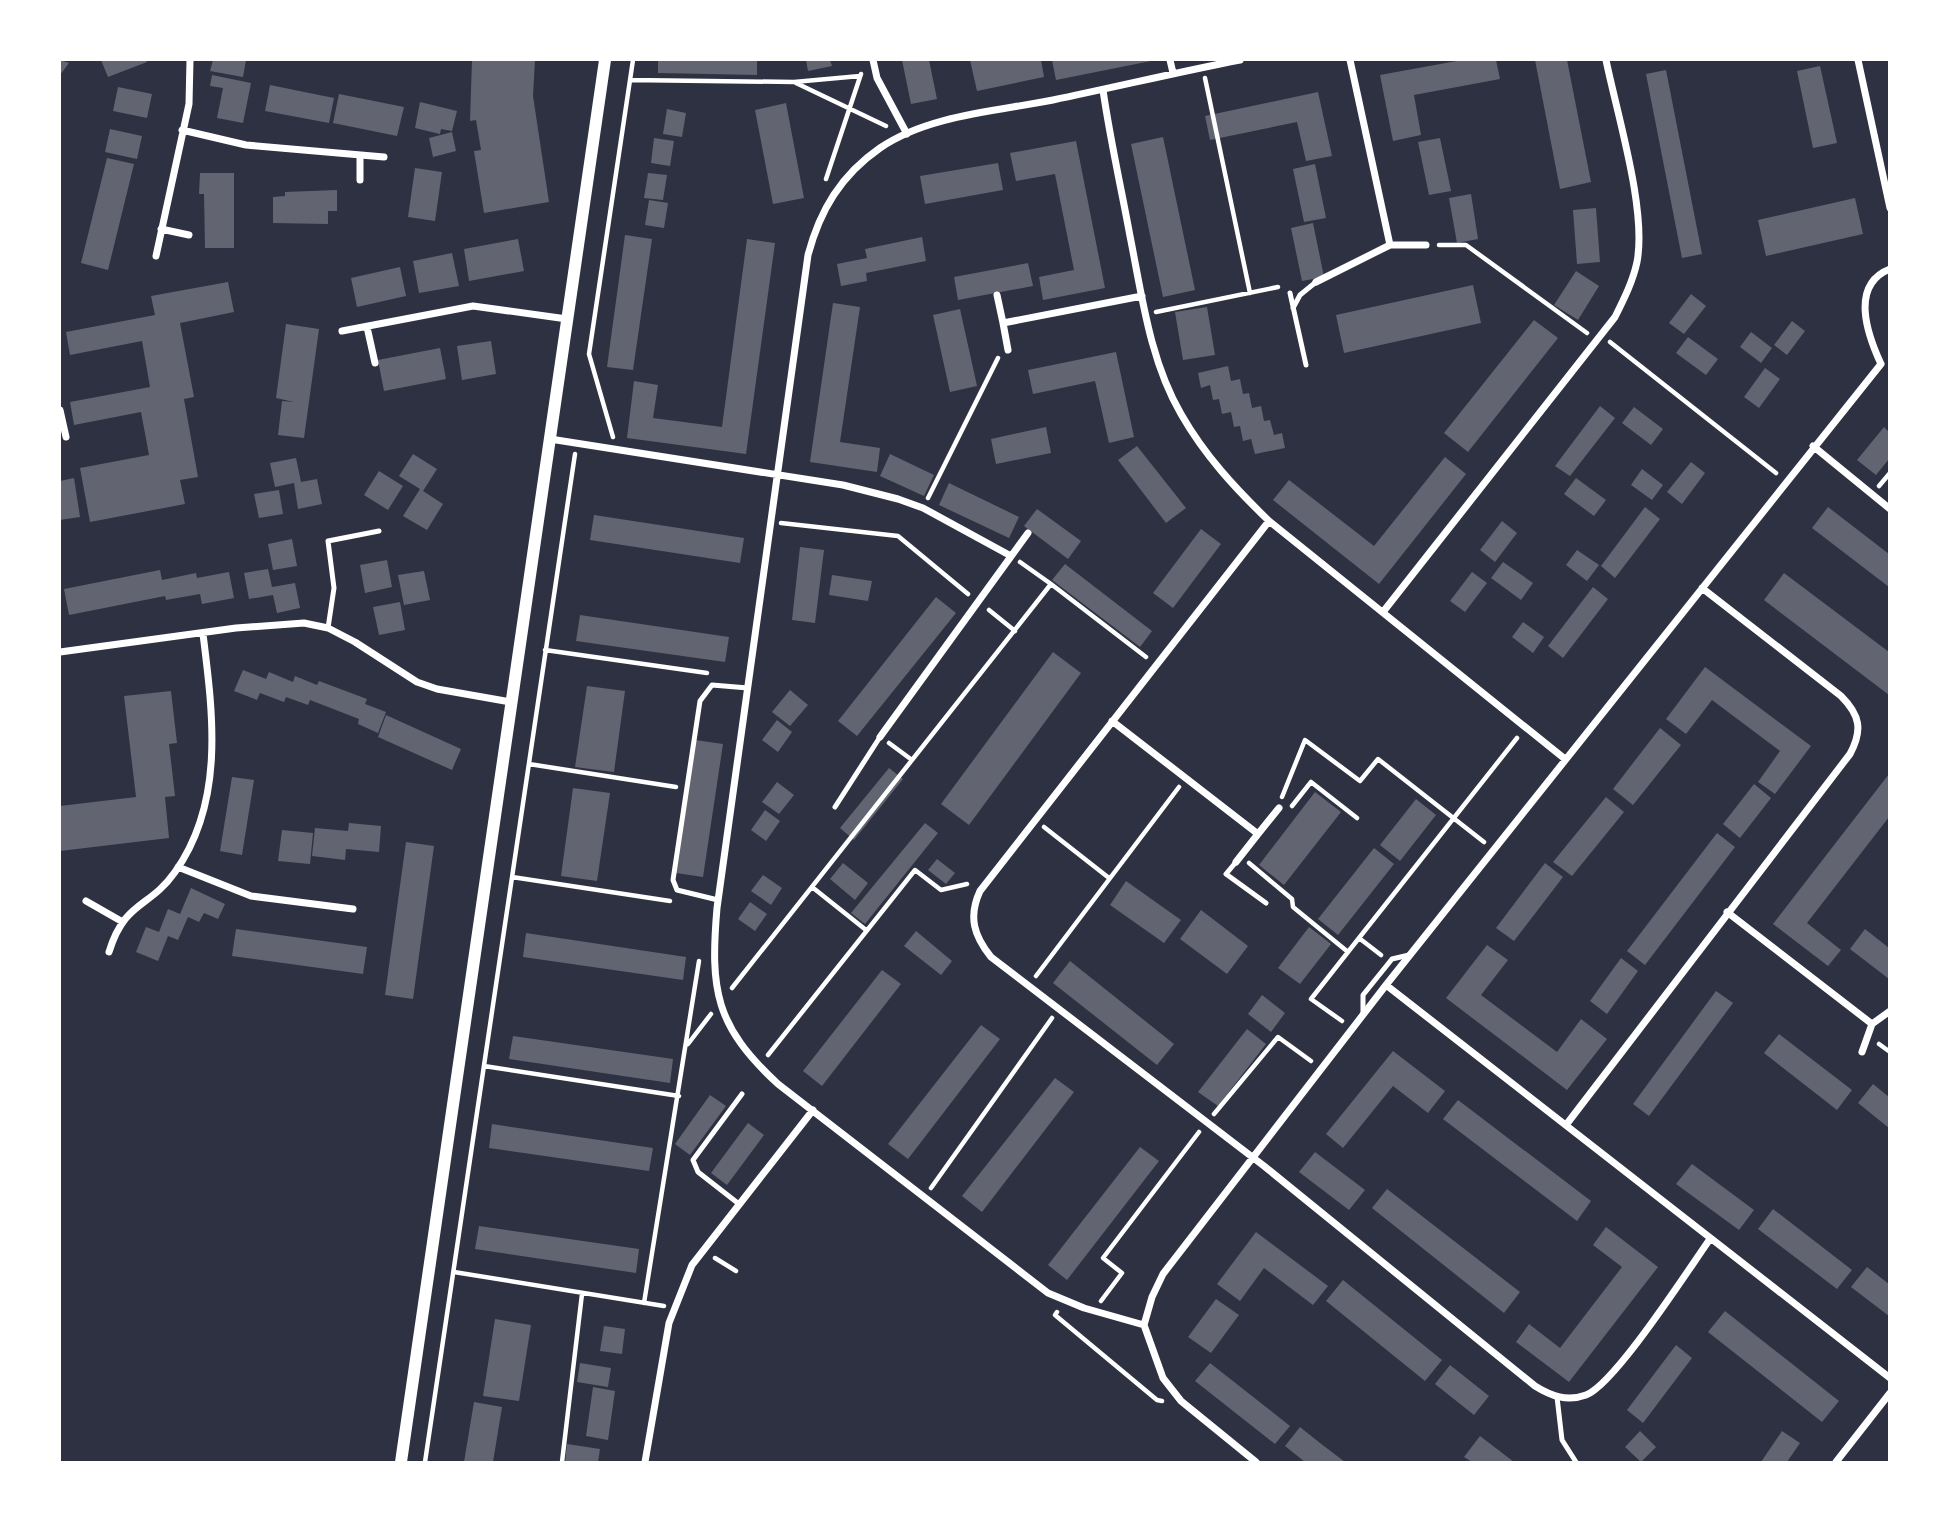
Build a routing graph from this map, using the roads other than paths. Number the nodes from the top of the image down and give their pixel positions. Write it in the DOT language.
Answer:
graph roads {
  1 [pos="190,60"];
  2 [pos="605,60"];
  3 [pos="1170,60"];
  4 [pos="1240,60"];
  5 [pos="1350,60"];
  6 [pos="1606,60"];
  7 [pos="1858,60"];
  8 [pos="874,61"];
  9 [pos="1173,73"];
  10 [pos="1102,90"];
  11 [pos="182,130"];
  12 [pos="906,134"];
  13 [pos="360,155"];
  14 [pos="384,156"];
  15 [pos="360,180"];
  16 [pos="1889,208"];
  17 [pos="162,229"];
  18 [pos="189,235"];
  19 [pos="1390,245"];
  20 [pos="1426,245"];
  21 [pos="156,256"];
  22 [pos="1889,269"];
  23 [pos="1316,282"];
  24 [pos="1290,293"];
  25 [pos="997,295"];
  26 [pos="1142,296"];
  27 [pos="1293,309"];
  28 [pos="567,319"];
  29 [pos="1003,323"];
  30 [pos="368,327"];
  31 [pos="342,331"];
  32 [pos="1008,350"];
  33 [pos="375,363"];
  34 [pos="1881,364"];
  35 [pos="1306,365"];
  36 [pos="1889,366"];
  37 [pos="60,409"];
  38 [pos="66,437"];
  39 [pos="549,439"];
  40 [pos="1813,446"];
  41 [pos="778,474"];
  42 [pos="1889,509"];
  43 [pos="1269,521"];
  44 [pos="379,531"];
  45 [pos="1028,533"];
  46 [pos="1011,556"];
  47 [pos="1702,588"];
  48 [pos="1383,612"];
  49 [pos="328,628"];
  50 [pos="203,634"];
  51 [pos="60,652"];
  52 [pos="748,688"];
  53 [pos="511,702"];
  54 [pos="1112,720"];
  55 [pos="880,737"];
  56 [pos="1565,759"];
  57 [pos="835,807"];
  58 [pos="1279,808"];
  59 [pos="1258,834"];
  60 [pos="1236,862"];
  61 [pos="178,867"];
  62 [pos="718,900"];
  63 [pos="86,901"];
  64 [pos="1266,903"];
  65 [pos="353,909"];
  66 [pos="1727,912"];
  67 [pos="121,921"];
  68 [pos="108,952"];
  69 [pos="1409,955"];
  70 [pos="1386,985"];
  71 [pos="1889,1011"];
  72 [pos="1363,1013"];
  73 [pos="1872,1024"];
  74 [pos="1862,1052"];
  75 [pos="742,1094"];
  76 [pos="813,1110"];
  77 [pos="1566,1125"];
  78 [pos="1252,1158"];
  79 [pos="739,1204"];
  80 [pos="1710,1239"];
  81 [pos="1144,1325"];
  82 [pos="1889,1378"];
  83 [pos="1889,1393"];
  84 [pos="1557,1397"];
  85 [pos="401,1462"];
  86 [pos="645,1462"];
  87 [pos="1256,1462"];
  88 [pos="1576,1462"];
  89 [pos="1836,1462"];
  1 -- 11 [label="street"];
  2 -- 28 [label="street"];
  3 -- 9 [label="street"];
  4 -- 9 [label="street"];
  5 -- 19 [label="street"];
  6 -- 48 [label="street"];
  7 -- 16 [label="street"];
  8 -- 12 [label="street"];
  9 -- 10 [label="street"];
  10 -- 12 [label="street"];
  10 -- 26 [label="street"];
  11 -- 13 [label="street"];
  11 -- 17 [label="street"];
  12 -- 41 [label="street"];
  13 -- 14 [label="street"];
  13 -- 15 [label="street"];
  17 -- 18 [label="street"];
  17 -- 21 [label="street"];
  19 -- 20 [label="street"];
  19 -- 23 [label="street"];
  22 -- 34 [label="street"];
  23 -- 27 [label="lane"];
  24 -- 27 [label="lane"];
  25 -- 29 [label="street"];
  26 -- 29 [label="street"];
  26 -- 43 [label="street"];
  27 -- 35 [label="lane"];
  28 -- 30 [label="street"];
  28 -- 39 [label="street"];
  29 -- 32 [label="street"];
  30 -- 31 [label="street"];
  30 -- 33 [label="street"];
  34 -- 36 [label="street"];
  34 -- 40 [label="street"];
  37 -- 38 [label="street"];
  39 -- 41 [label="street"];
  39 -- 53 [label="street"];
  40 -- 42 [label="street"];
  40 -- 47 [label="street"];
  41 -- 46 [label="street"];
  41 -- 52 [label="street"];
  43 -- 48 [label="street"];
  43 -- 54 [label="street"];
  44 -- 49 [label="lane"];
  45 -- 46 [label="street"];
  46 -- 55 [label="street"];
  47 -- 56 [label="street"];
  47 -- 66 [label="street"];
  48 -- 56 [label="street"];
  49 -- 50 [label="street"];
  49 -- 53 [label="street"];
  50 -- 51 [label="street"];
  50 -- 61 [label="street"];
  52 -- 62 [label="street"];
  52 -- 62 [label="lane"];
  53 -- 85 [label="street"];
  54 -- 59 [label="street"];
  54 -- 78 [label="street"];
  55 -- 57 [label="lane"];
  56 -- 69 [label="street"];
  58 -- 59 [label="street"];
  59 -- 60 [label="street"];
  60 -- 64 [label="lane"];
  61 -- 65 [label="street"];
  61 -- 67 [label="street"];
  62 -- 76 [label="street"];
  63 -- 67 [label="street"];
  66 -- 73 [label="street"];
  66 -- 77 [label="street"];
  67 -- 68 [label="street"];
  69 -- 70 [label="street"];
  69 -- 72 [label="lane"];
  70 -- 72 [label="street"];
  70 -- 77 [label="street"];
  71 -- 73 [label="street"];
  72 -- 78 [label="street"];
  73 -- 74 [label="street"];
  75 -- 79 [label="lane"];
  76 -- 79 [label="street"];
  76 -- 81 [label="street"];
  77 -- 80 [label="street"];
  78 -- 81 [label="street"];
  78 -- 84 [label="street"];
  79 -- 86 [label="street"];
  80 -- 82 [label="street"];
  80 -- 84 [label="street"];
  81 -- 87 [label="street"];
  83 -- 89 [label="street"];
  84 -- 88 [label="lane"];
}
